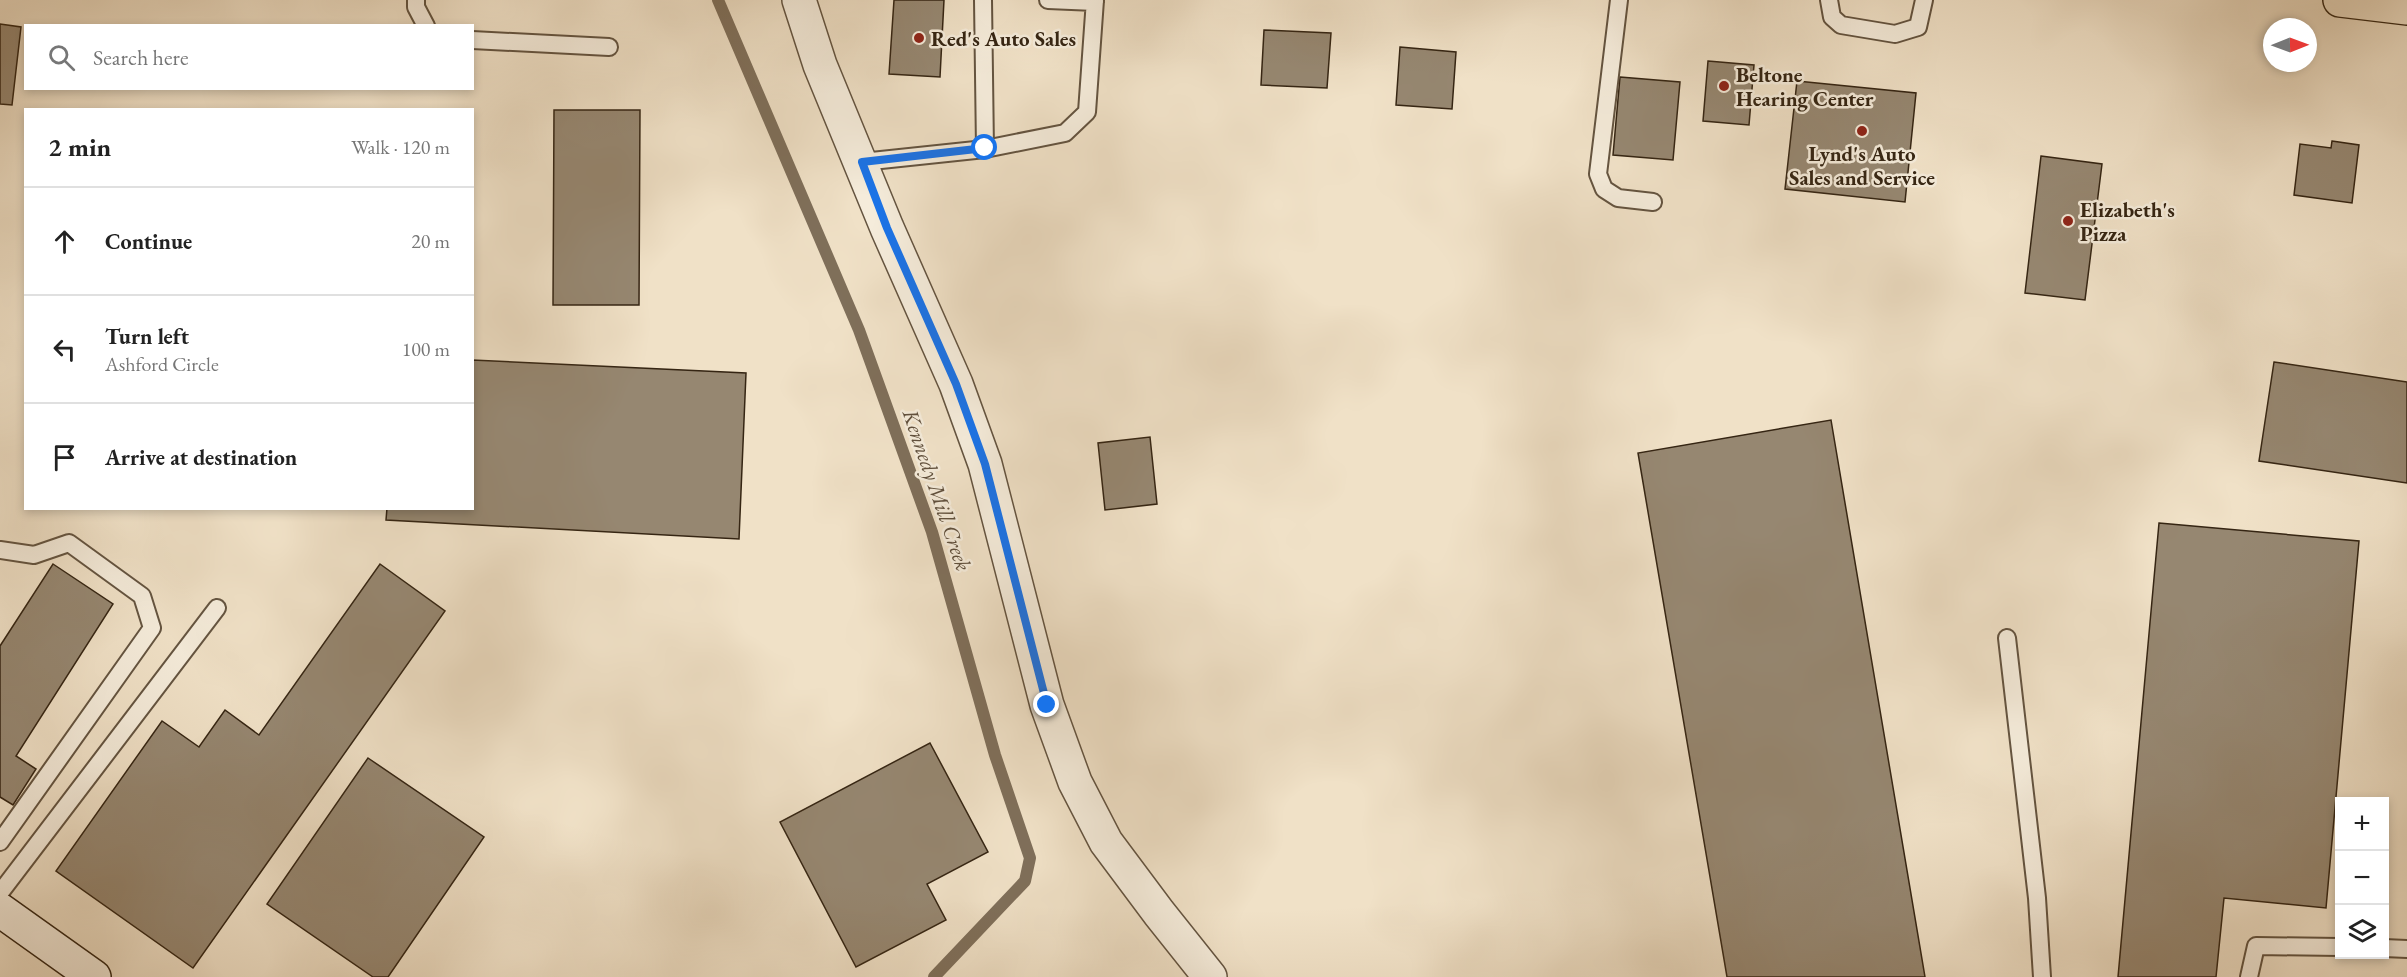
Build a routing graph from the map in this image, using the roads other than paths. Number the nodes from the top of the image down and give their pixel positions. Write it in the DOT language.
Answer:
graph roads {
  1 [pos="416,0"];
  2 [pos="799,0"];
  3 [pos="983,0"];
  4 [pos="1048,0"];
  5 [pos="1619,0"];
  6 [pos="1829,0"];
  7 [pos="1924,0"];
  8 [pos="2340,0"];
  9 [pos="1095,1"];
  10 [pos="2407,8"];
  11 [pos="425,24"];
  12 [pos="474,40"];
  13 [pos="609,47"];
  14 [pos="985,148"];
  15 [pos="862,162"];
  16 [pos="1653,202"];
  17 [pos="0,550"];
  18 [pos="217,608"];
  19 [pos="2007,638"];
  20 [pos="0,842"];
  21 [pos="0,893"];
  22 [pos="0,910"];
  23 [pos="2335,947"];
  24 [pos="2389,948"];
  25 [pos="2407,949"];
  26 [pos="94,977"];
  27 [pos="1210,977"];
  28 [pos="2042,977"];
  29 [pos="2249,977"];
  1 -- 11 [label="lane"];
  2 -- 15 [label="street"];
  3 -- 14 [label="lane"];
  4 -- 9 [label="lane"];
  5 -- 16 [label="lane"];
  6 -- 7 [label="lane"];
  8 -- 10 [label="main road"];
  9 -- 14 [label="lane"];
  12 -- 13 [label="lane"];
  14 -- 15 [label="lane"];
  15 -- 27 [label="street"];
  17 -- 20 [label="lane"];
  18 -- 21 [label="lane"];
  19 -- 28 [label="lane"];
  22 -- 26 [label="street"];
  23 -- 29 [label="lane"];
  24 -- 25 [label="lane"];
}
